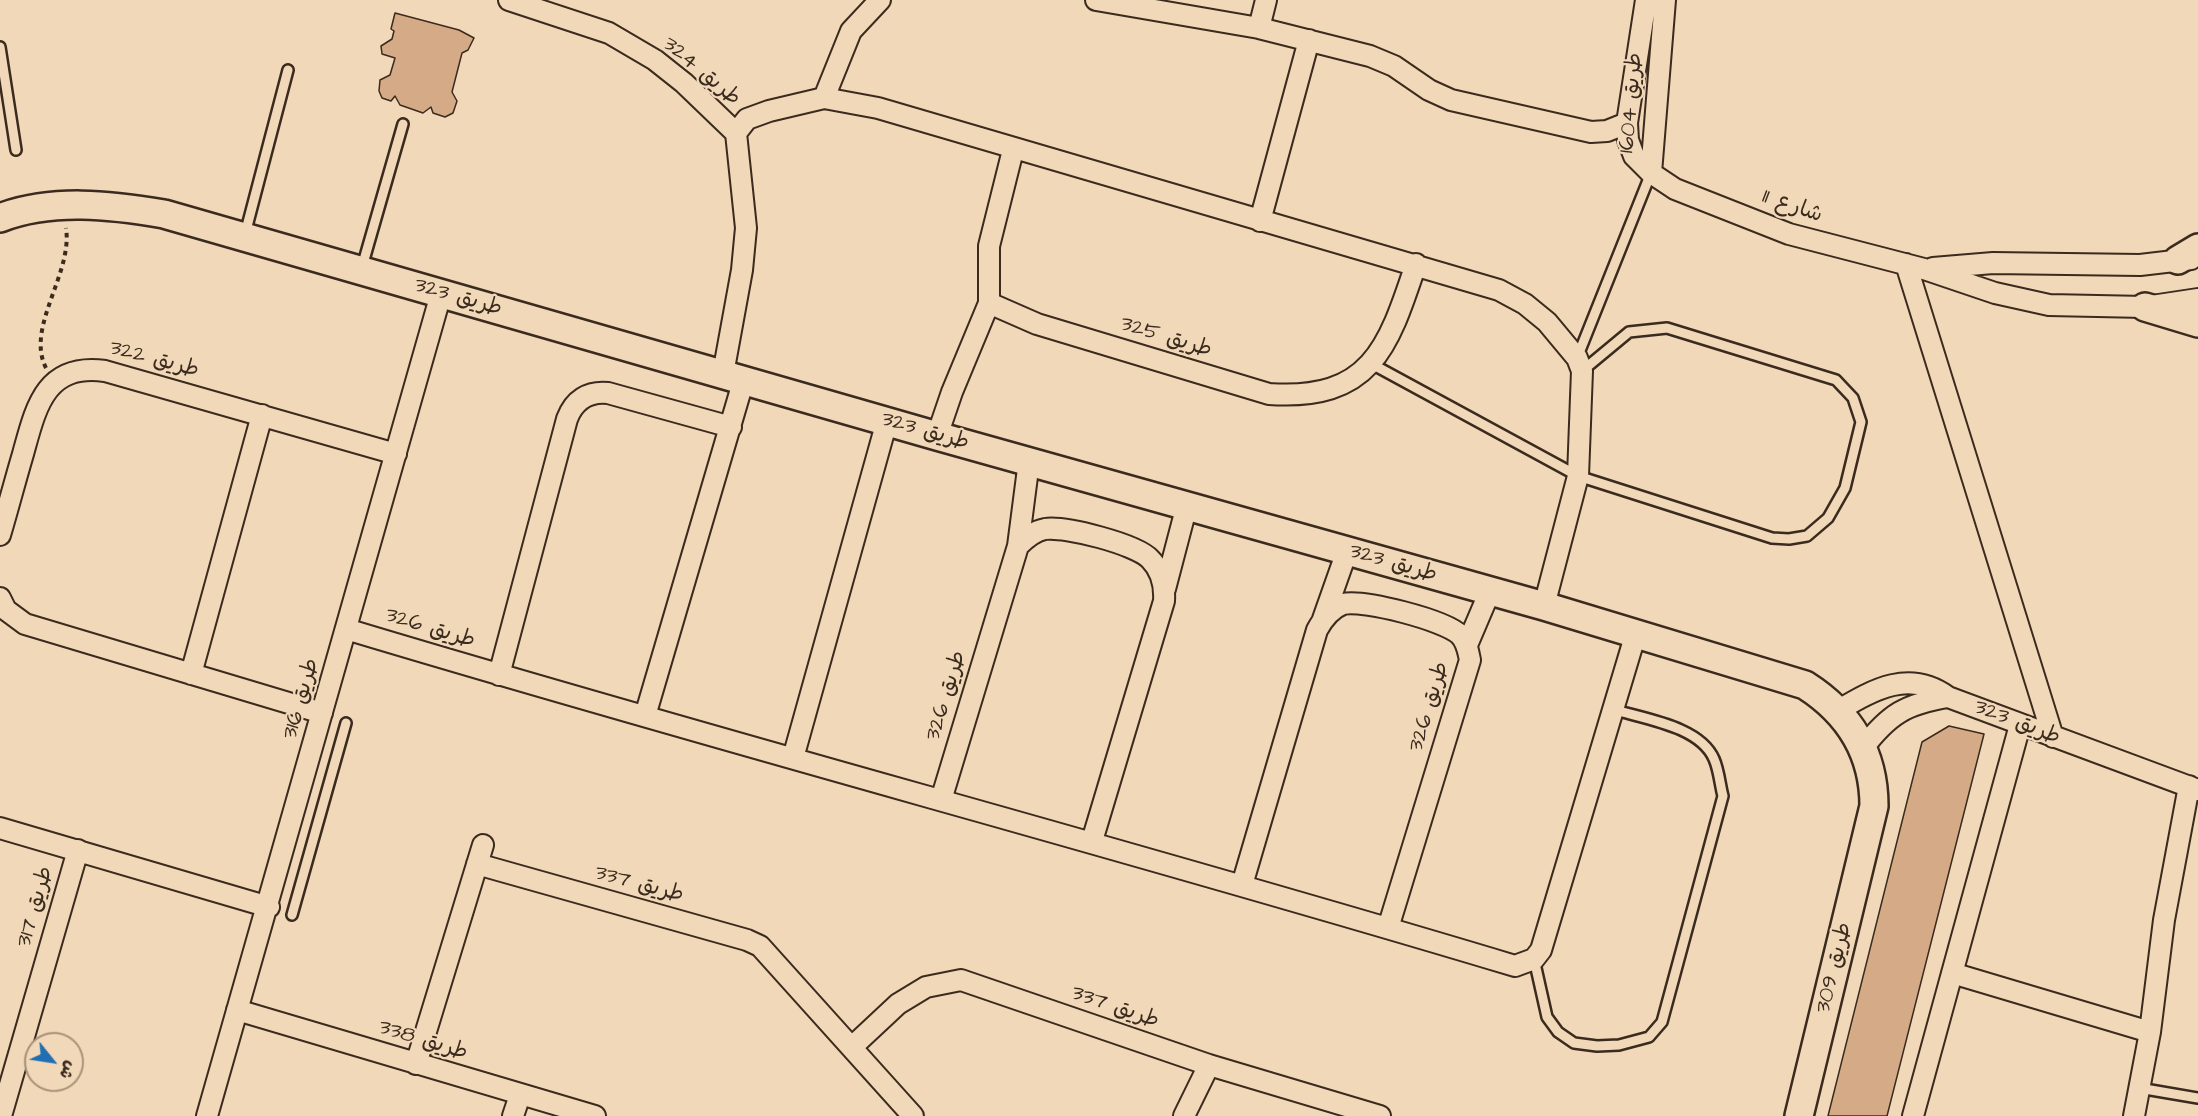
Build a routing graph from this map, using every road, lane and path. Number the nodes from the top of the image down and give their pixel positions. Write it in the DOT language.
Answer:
graph roads {
  1 [pos="509,0"];
  2 [pos="880,0"];
  3 [pos="1096,0"];
  4 [pos="1266,0"];
  5 [pos="1646,0"];
  6 [pos="1665,0"];
  7 [pos="1259,28"];
  8 [pos="1309,40"];
  9 [pos="0,47"];
  10 [pos="288,70"];
  11 [pos="824,98"];
  12 [pos="1627,123"];
  13 [pos="404,124"];
  14 [pos="736,134"];
  15 [pos="16,150"];
  16 [pos="1013,150"];
  17 [pos="1651,173"];
  18 [pos="62,206"];
  19 [pos="0,218"];
  20 [pos="1260,220"];
  21 [pos="244,236"];
  22 [pos="2191,255"];
  23 [pos="1416,264"];
  24 [pos="1915,266"];
  25 [pos="362,269"];
  26 [pos="441,294"];
  27 [pos="2198,299"];
  28 [pos="989,303"];
  29 [pos="2145,307"];
  30 [pos="2198,323"];
  31 [pos="1370,363"];
  32 [pos="1579,364"];
  33 [pos="734,377"];
  34 [pos="56,381"];
  35 [pos="262,415"];
  36 [pos="887,421"];
  37 [pos="731,427"];
  38 [pos="937,436"];
  39 [pos="396,454"];
  40 [pos="1029,461"];
  41 [pos="1578,476"];
  42 [pos="1187,506"];
  43 [pos="0,535"];
  44 [pos="1018,546"];
  45 [pos="1347,551"];
  46 [pos="1165,589"];
  47 [pos="1490,591"];
  48 [pos="0,598"];
  49 [pos="1544,606"];
  50 [pos="1323,619"];
  51 [pos="346,628"];
  52 [pos="1636,633"];
  53 [pos="1467,645"];
  54 [pos="191,674"];
  55 [pos="499,675"];
  56 [pos="1948,697"];
  57 [pos="1612,709"];
  58 [pos="1839,711"];
  59 [pos="322,713"];
  60 [pos="645,716"];
  61 [pos="346,723"];
  62 [pos="2020,724"];
  63 [pos="2053,737"];
  64 [pos="1863,748"];
  65 [pos="793,758"];
  66 [pos="2193,788"];
  67 [pos="941,800"];
  68 [pos="1872,820"];
  69 [pos="0,828"];
  70 [pos="1092,841"];
  71 [pos="483,845"];
  72 [pos="78,850"];
  73 [pos="477,864"];
  74 [pos="1242,885"];
  75 [pos="269,907"];
  76 [pos="292,915"];
  77 [pos="1388,928"];
  78 [pos="1534,959"];
  79 [pos="1952,973"];
  80 [pos="237,1010"];
  81 [pos="2150,1032"];
  82 [pos="852,1047"];
  83 [pos="416,1064"];
  84 [pos="1209,1065"];
  85 [pos="2139,1088"];
  86 [pos="520,1095"];
  87 [pos="2198,1098"];
  88 [pos="1,1116"];
  89 [pos="207,1116"];
  90 [pos="513,1116"];
  91 [pos="595,1116"];
  92 [pos="914,1116"];
  93 [pos="1184,1116"];
  94 [pos="1380,1116"];
  95 [pos="1799,1116"];
  96 [pos="1913,1116"];
  97 [pos="2134,1116"];
  1 -- 14 [label="street, طريق 324"];
  2 -- 11 [label="street"];
  3 -- 7 [label="street"];
  4 -- 7 [label="street"];
  5 -- 12 [label="street, طريق 1604"];
  6 -- 17 [label="street, طريق 1604"];
  7 -- 8 [label="street"];
  8 -- 12 [label="street"];
  8 -- 20 [label="street"];
  9 -- 15 [label="lane"];
  10 -- 21 [label="lane"];
  11 -- 14 [label="street"];
  11 -- 16 [label="street"];
  12 -- 17 [label="street, طريق 1604"];
  13 -- 25 [label="lane"];
  14 -- 33 [label="street, طريق 324"];
  16 -- 20 [label="street"];
  16 -- 28 [label="street"];
  17 -- 24 [label="street, شارع 11"];
  17 -- 32 [label="lane"];
  18 -- 19 [label="street, طريق 323"];
  18 -- 21 [label="street, طريق 323"];
  18 -- 34 [label="path"];
  20 -- 23 [label="street"];
  21 -- 25 [label="street, طريق 323"];
  22 -- 24 [label="street, شارع 11"];
  23 -- 31 [label="street, طريق 325"];
  23 -- 32 [label="street"];
  24 -- 29 [label="street, شارع 11"];
  24 -- 63 [label="street"];
  25 -- 26 [label="street, طريق 323"];
  26 -- 33 [label="street, طريق 323"];
  26 -- 39 [label="street, طريق 316"];
  27 -- 29 [label="street, شارع 11"];
  28 -- 31 [label="street, طريق 325"];
  28 -- 38 [label="street"];
  29 -- 30 [label="street"];
  31 -- 41 [label="lane"];
  32 -- 41 [label="street"];
  32 -- 41 [label="lane"];
  33 -- 36 [label="street, طريق 323"];
  33 -- 37 [label="street, طريق 324"];
  34 -- 35 [label="street, طريق 322"];
  34 -- 43 [label="street"];
  35 -- 39 [label="street, طريق 322"];
  35 -- 54 [label="street"];
  36 -- 38 [label="street, طريق 323"];
  36 -- 65 [label="street"];
  37 -- 55 [label="street, طريق 326"];
  37 -- 60 [label="street, طريق 324"];
  38 -- 40 [label="street, طريق 323"];
  39 -- 51 [label="street, طريق 316"];
  40 -- 42 [label="street, طريق 323"];
  40 -- 44 [label="street, طريق 326"];
  41 -- 49 [label="street"];
  42 -- 45 [label="street, طريق 323"];
  42 -- 46 [label="street"];
  44 -- 46 [label="street"];
  44 -- 67 [label="street, طريق 326"];
  45 -- 47 [label="street, طريق 323"];
  45 -- 50 [label="street"];
  46 -- 70 [label="street"];
  47 -- 49 [label="street, طريق 323"];
  47 -- 53 [label="street"];
  48 -- 54 [label="street"];
  49 -- 52 [label="street, طريق 323"];
  50 -- 53 [label="street, طريق 326"];
  50 -- 74 [label="street"];
  51 -- 55 [label="street, طريق 326"];
  51 -- 59 [label="street, طريق 316"];
  52 -- 57 [label="street"];
  52 -- 58 [label="street, طريق 323"];
  53 -- 77 [label="street, طريق 326"];
  54 -- 59 [label="street"];
  55 -- 60 [label="street, طريق 326"];
  56 -- 58 [label="street, طريق 323"];
  56 -- 62 [label="street, طريق 323"];
  56 -- 64 [label="street"];
  57 -- 78 [label="street"];
  57 -- 78 [label="lane"];
  58 -- 64 [label="street, طريق 323"];
  59 -- 75 [label="street, طريق 316"];
  60 -- 65 [label="street, طريق 326"];
  61 -- 76 [label="lane"];
  62 -- 63 [label="street, طريق 323"];
  62 -- 79 [label="street"];
  63 -- 66 [label="street, طريق 323"];
  64 -- 68 [label="street, طريق 323"];
  65 -- 67 [label="street, طريق 326"];
  66 -- 81 [label="street"];
  67 -- 70 [label="street, طريق 326"];
  68 -- 95 [label="street, طريق 309"];
  69 -- 72 [label="street, طريق 317"];
  70 -- 74 [label="street, طريق 326"];
  71 -- 73 [label="street"];
  72 -- 75 [label="street, طريق 317"];
  72 -- 88 [label="street, طريق 317"];
  73 -- 82 [label="street, طريق 337"];
  73 -- 83 [label="street"];
  74 -- 77 [label="street, طريق 326"];
  75 -- 80 [label="street, طريق 316"];
  77 -- 78 [label="street, طريق 326"];
  79 -- 81 [label="street"];
  79 -- 96 [label="street"];
  80 -- 83 [label="street, طريق 338"];
  80 -- 89 [label="street, طريق 316"];
  81 -- 85 [label="street"];
  82 -- 84 [label="street, طريق 337"];
  82 -- 92 [label="street, طريق 337"];
  83 -- 86 [label="street, طريق 338"];
  84 -- 93 [label="street"];
  84 -- 94 [label="street, طريق 337"];
  85 -- 87 [label="lane"];
  85 -- 97 [label="street"];
  86 -- 90 [label="street"];
  86 -- 91 [label="street, طريق 338"];
}
